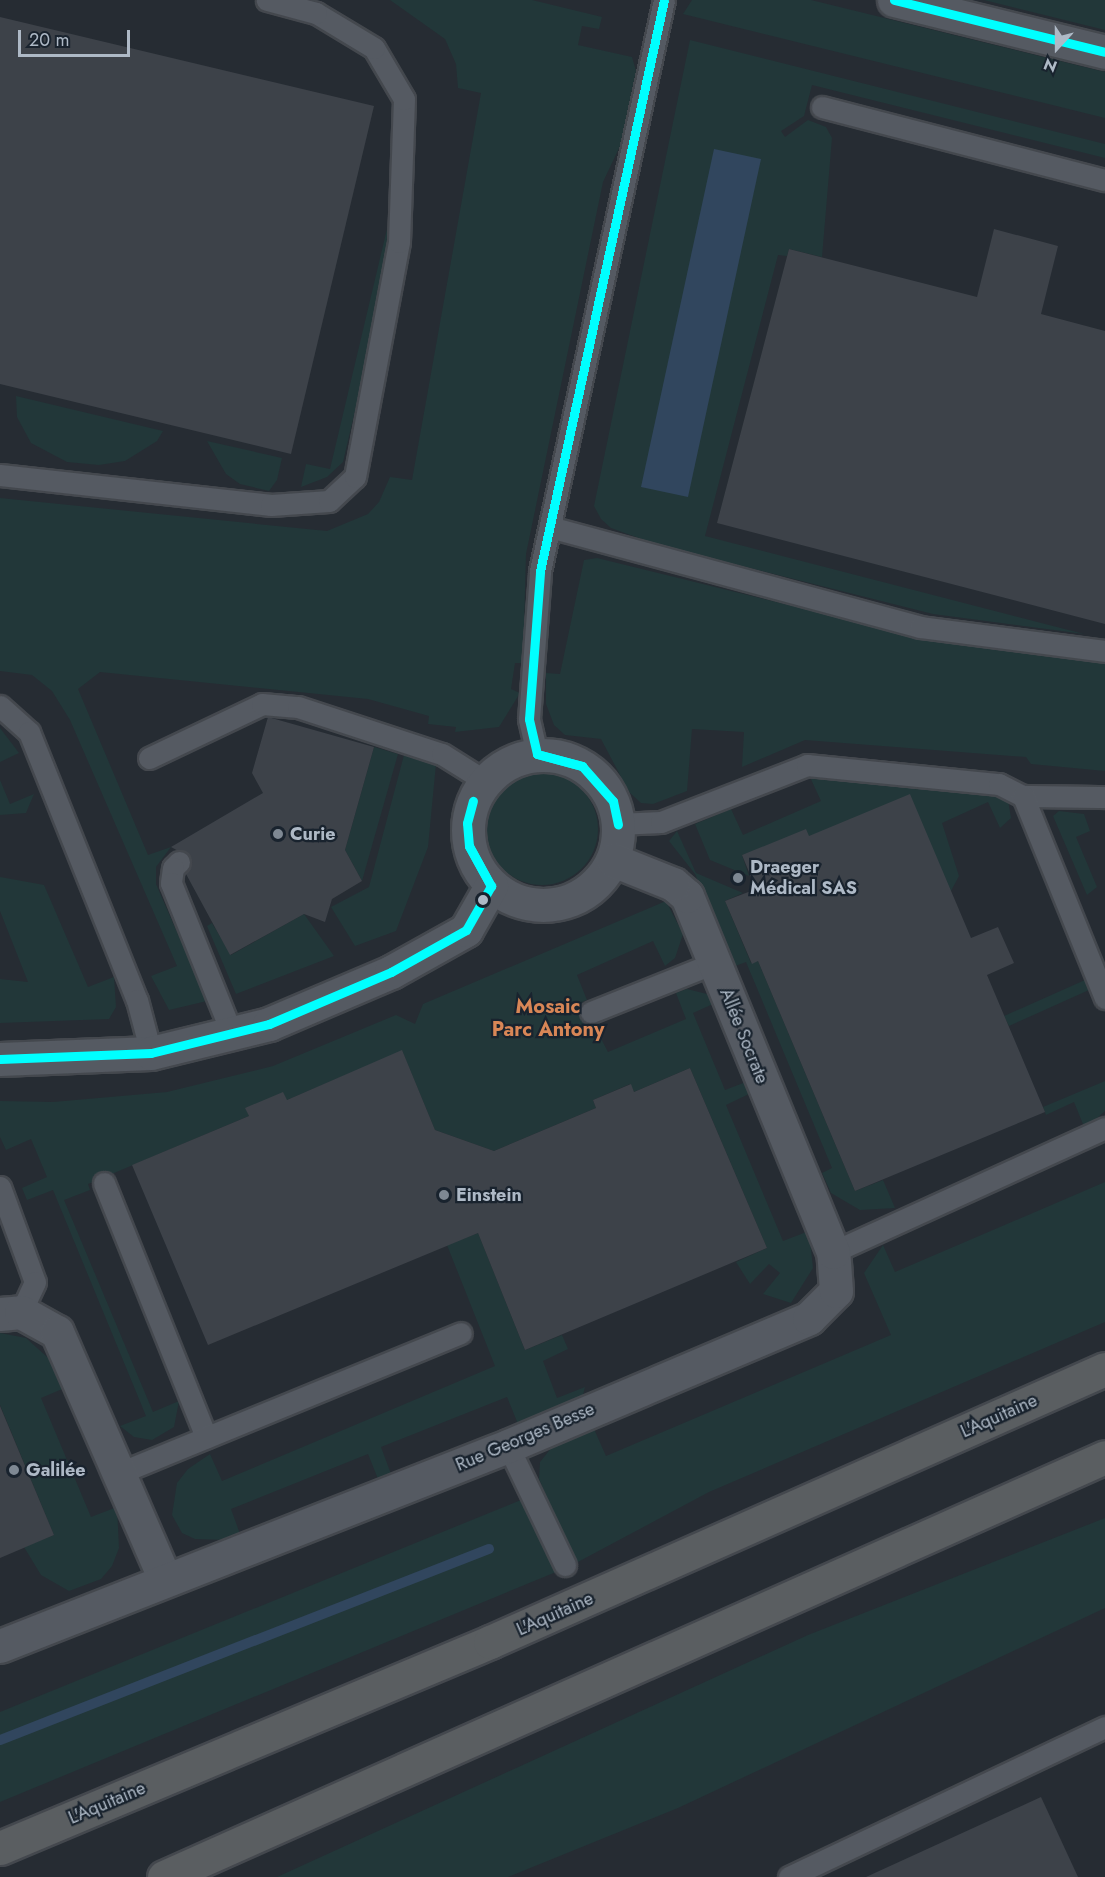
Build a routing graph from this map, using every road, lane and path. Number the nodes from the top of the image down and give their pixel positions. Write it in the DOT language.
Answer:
graph roads {
  1 [pos="267,0"];
  2 [pos="664,0"];
  3 [pos="894,0"];
  4 [pos="1105,52"];
  5 [pos="822,107"];
  6 [pos="1105,180"];
  7 [pos="0,476"];
  8 [pos="550,527"];
  9 [pos="1105,651"];
  10 [pos="0,706"];
  11 [pos="537,754"];
  12 [pos="149,758"];
  13 [pos="485,781"];
  14 [pos="1023,796"];
  15 [pos="1105,797"];
  16 [pos="618,824"];
  17 [pos="613,860"];
  18 [pos="179,862"];
  19 [pos="491,886"];
  20 [pos="714,963"];
  21 [pos="1105,998"];
  22 [pos="591,1012"];
  23 [pos="232,1034"];
  24 [pos="151,1053"];
  25 [pos="0,1059"];
  26 [pos="1105,1128"];
  27 [pos="104,1183"];
  28 [pos="0,1187"];
  29 [pos="833,1252"];
  30 [pos="11,1313"];
  31 [pos="461,1332"];
  32 [pos="1105,1369"];
  33 [pos="206,1437"];
  34 [pos="508,1446"];
  35 [pos="1105,1457"];
  36 [pos="122,1472"];
  37 [pos="565,1565"];
  38 [pos="165,1579"];
  39 [pos="0,1646"];
  40 [pos="1105,1727"];
  41 [pos="0,1848"];
  42 [pos="164,1877"];
  43 [pos="789,1877"];
  1 -- 7 [label="lane"];
  2 -- 8 [label="lane"];
  3 -- 4 [label="street"];
  5 -- 6 [label="lane"];
  8 -- 9 [label="lane"];
  8 -- 11 [label="lane"];
  10 -- 24 [label="lane"];
  11 -- 13 [label="street"];
  11 -- 16 [label="street"];
  12 -- 13 [label="lane"];
  13 -- 19 [label="street"];
  14 -- 15 [label="lane"];
  14 -- 16 [label="lane"];
  14 -- 21 [label="lane"];
  16 -- 17 [label="street"];
  17 -- 19 [label="street"];
  17 -- 20 [label="street, Allée Socrate"];
  18 -- 23 [label="lane"];
  19 -- 23 [label="street"];
  20 -- 22 [label="lane"];
  20 -- 29 [label="street, Allée Socrate"];
  23 -- 24 [label="street"];
  24 -- 25 [label="street"];
  26 -- 29 [label="lane"];
  27 -- 33 [label="lane"];
  28 -- 30 [label="lane"];
  29 -- 34 [label="street, Rue Georges Besse"];
  30 -- 36 [label="street"];
  31 -- 33 [label="lane"];
  32 -- 41 [label="highway, L'Aquitaine"];
  33 -- 36 [label="lane"];
  34 -- 37 [label="lane"];
  34 -- 38 [label="street, Rue Georges Besse"];
  35 -- 42 [label="highway"];
  36 -- 38 [label="street"];
  38 -- 39 [label="street, Rue Georges Besse"];
  40 -- 43 [label="lane"];
}
